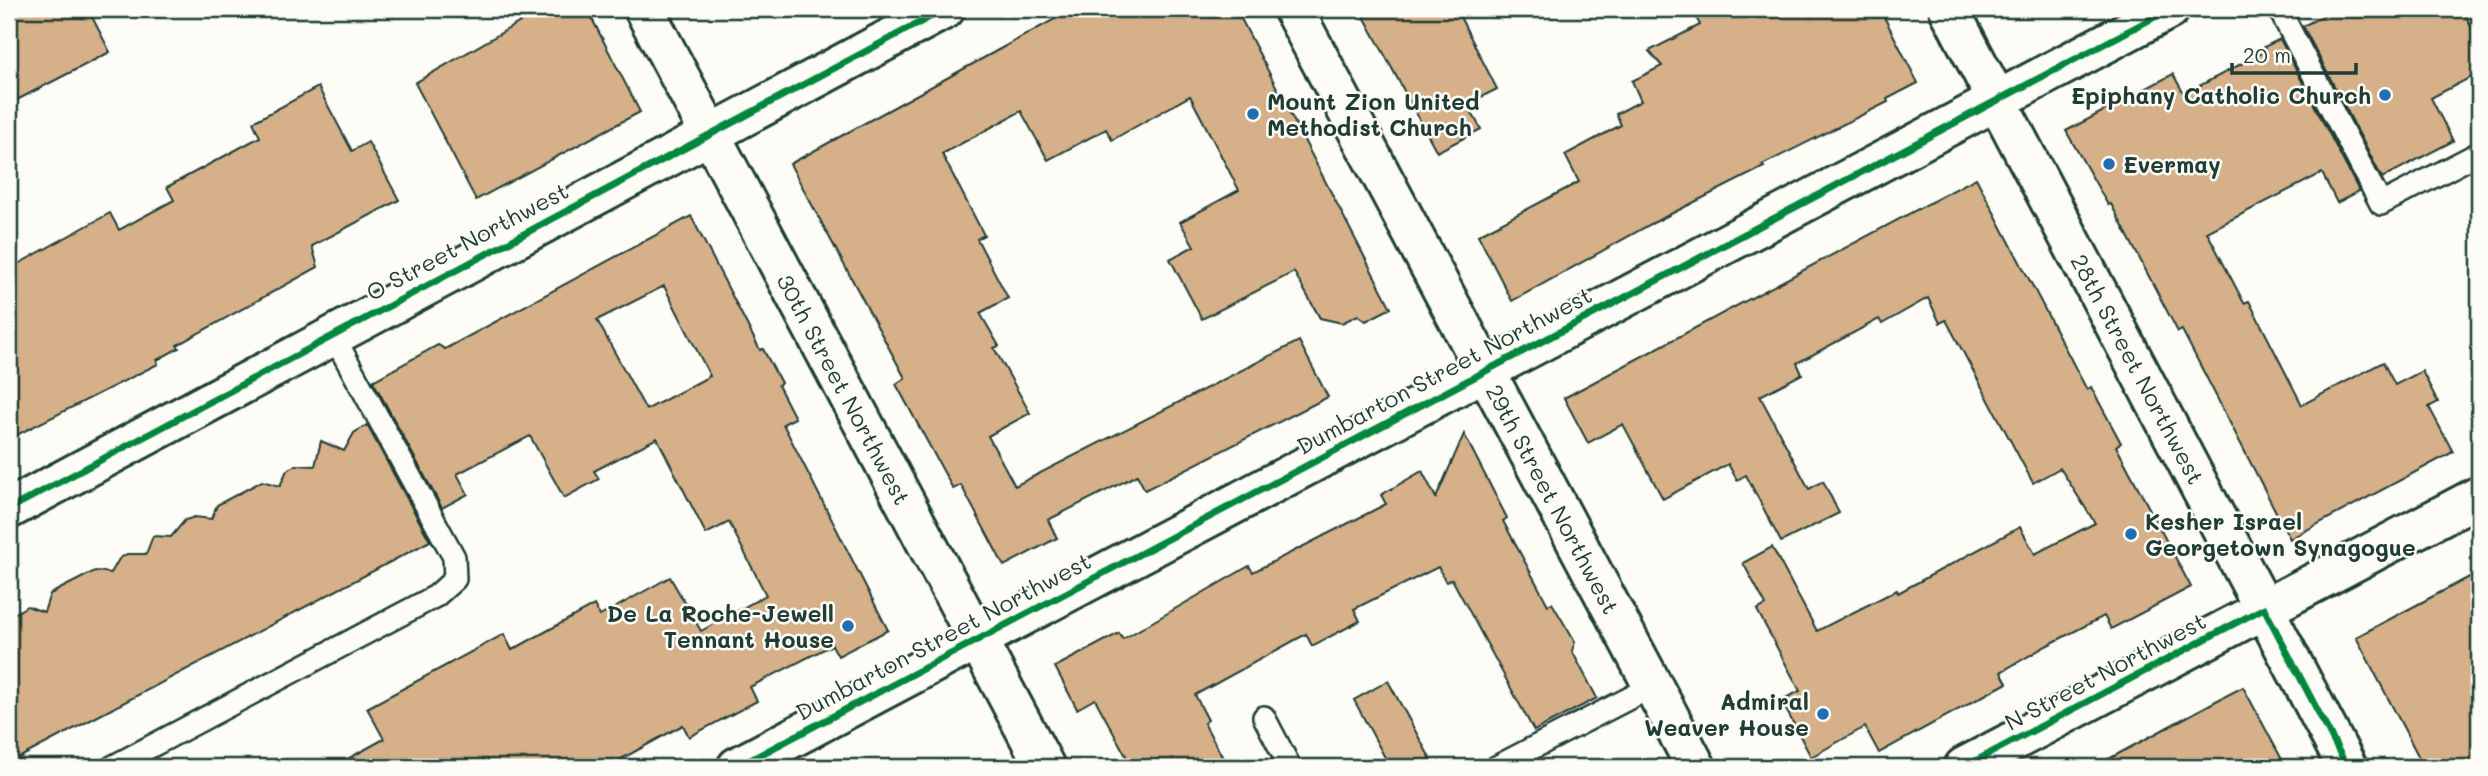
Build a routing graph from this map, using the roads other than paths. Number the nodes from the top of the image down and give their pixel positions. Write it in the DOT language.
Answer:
graph roads {
  1 [pos="644,9"];
  2 [pos="945,9"];
  3 [pos="1293,9"];
  4 [pos="1949,9"];
  5 [pos="2170,9"];
  6 [pos="2279,9"];
  7 [pos="1997,100"];
  8 [pos="710,134"];
  9 [pos="2479,153"];
  10 [pos="333,335"];
  11 [pos="1485,370"];
  12 [pos="2479,495"];
  13 [pos="9,509"];
  14 [pos="2264,608"];
  15 [pos="978,640"];
  16 [pos="1653,686"];
  17 [pos="1264,717"];
  18 [pos="112,767"];
  19 [pos="737,767"];
  20 [pos="1045,767"];
  21 [pos="1290,767"];
  22 [pos="1496,767"];
  23 [pos="1696,767"];
  24 [pos="1964,767"];
  25 [pos="2347,767"];
  1 -- 8 [label="street, 30th Street Northwest"];
  2 -- 8 [label="street, O Street Northwest"];
  3 -- 11 [label="street, 29th Street Northwest"];
  4 -- 7 [label="street, 28th Street Northwest"];
  5 -- 7 [label="street, Dumbarton Street Northwest"];
  6 -- 9 [label="lane"];
  7 -- 11 [label="street, Dumbarton Street Northwest"];
  7 -- 14 [label="street, 28th Street Northwest"];
  8 -- 10 [label="street, O Street Northwest"];
  8 -- 15 [label="street, 30th Street Northwest"];
  10 -- 13 [label="street, O Street Northwest"];
  10 -- 18 [label="lane"];
  11 -- 15 [label="street, Dumbarton Street Northwest"];
  11 -- 16 [label="street, 29th Street Northwest"];
  12 -- 14 [label="street, N Street Northwest"];
  14 -- 24 [label="street, N Street Northwest"];
  14 -- 25 [label="street, 28th Street Northwest"];
  15 -- 19 [label="street, Dumbarton Street Northwest"];
  15 -- 20 [label="street, 30th Street Northwest"];
  16 -- 22 [label="lane"];
  16 -- 23 [label="street, 29th Street Northwest"];
  17 -- 21 [label="lane"];
}
